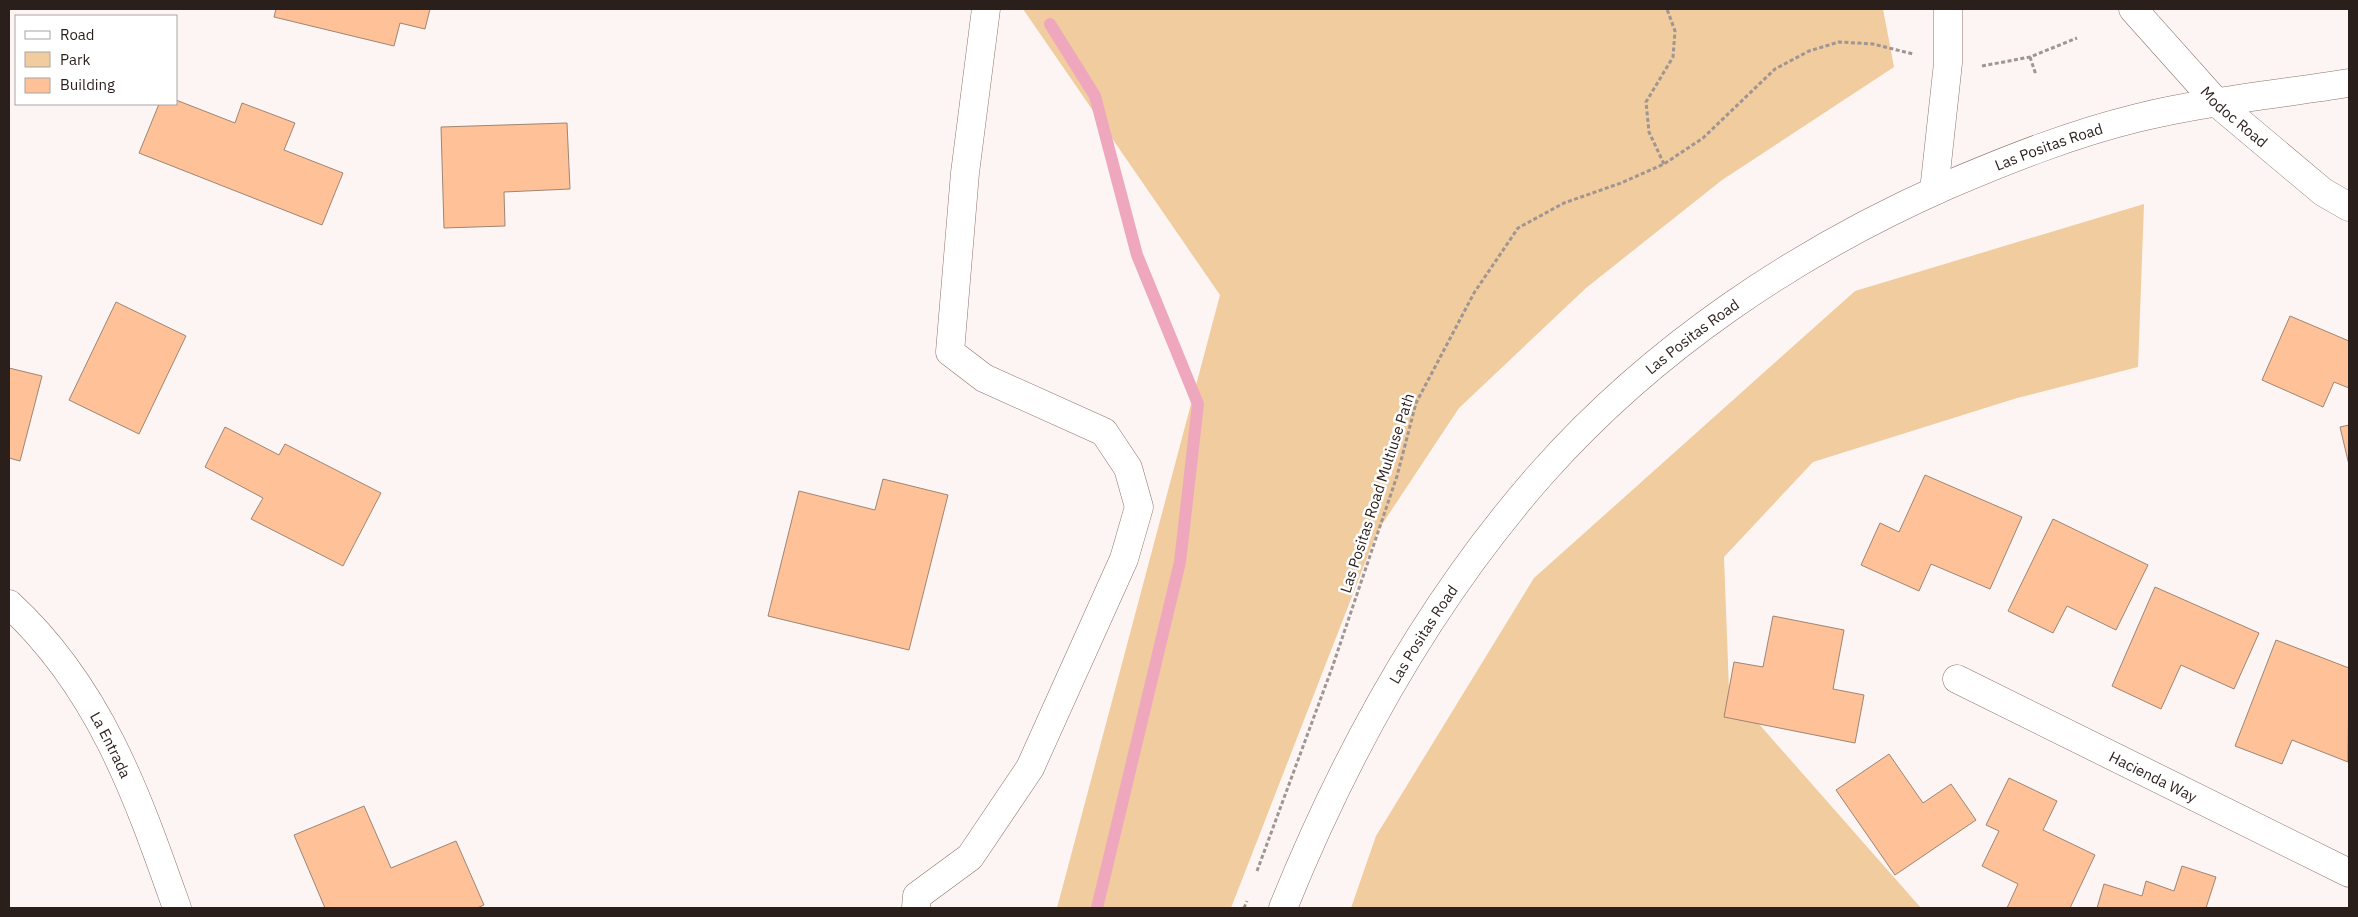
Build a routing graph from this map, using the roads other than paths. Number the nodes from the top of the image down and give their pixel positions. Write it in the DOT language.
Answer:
graph roads {
  1 [pos="986,9"];
  2 [pos="1948,9"];
  3 [pos="2133,9"];
  4 [pos="2349,83"];
  5 [pos="2218,103"];
  6 [pos="1934,191"];
  7 [pos="2349,207"];
  8 [pos="9,604"];
  9 [pos="1957,679"];
  10 [pos="2349,873"];
  11 [pos="177,908"];
  12 [pos="916,908"];
  13 [pos="1283,908"];
  1 -- 12 [label="main road"];
  2 -- 6 [label="main road"];
  3 -- 5 [label="main road, Modoc Road"];
  4 -- 5 [label="main road, Las Positas Road"];
  5 -- 6 [label="main road, Las Positas Road"];
  5 -- 7 [label="main road, Modoc Road"];
  6 -- 13 [label="main road, Las Positas Road"];
  8 -- 11 [label="main road, La Entrada"];
  9 -- 10 [label="main road, Hacienda Way"];
}
